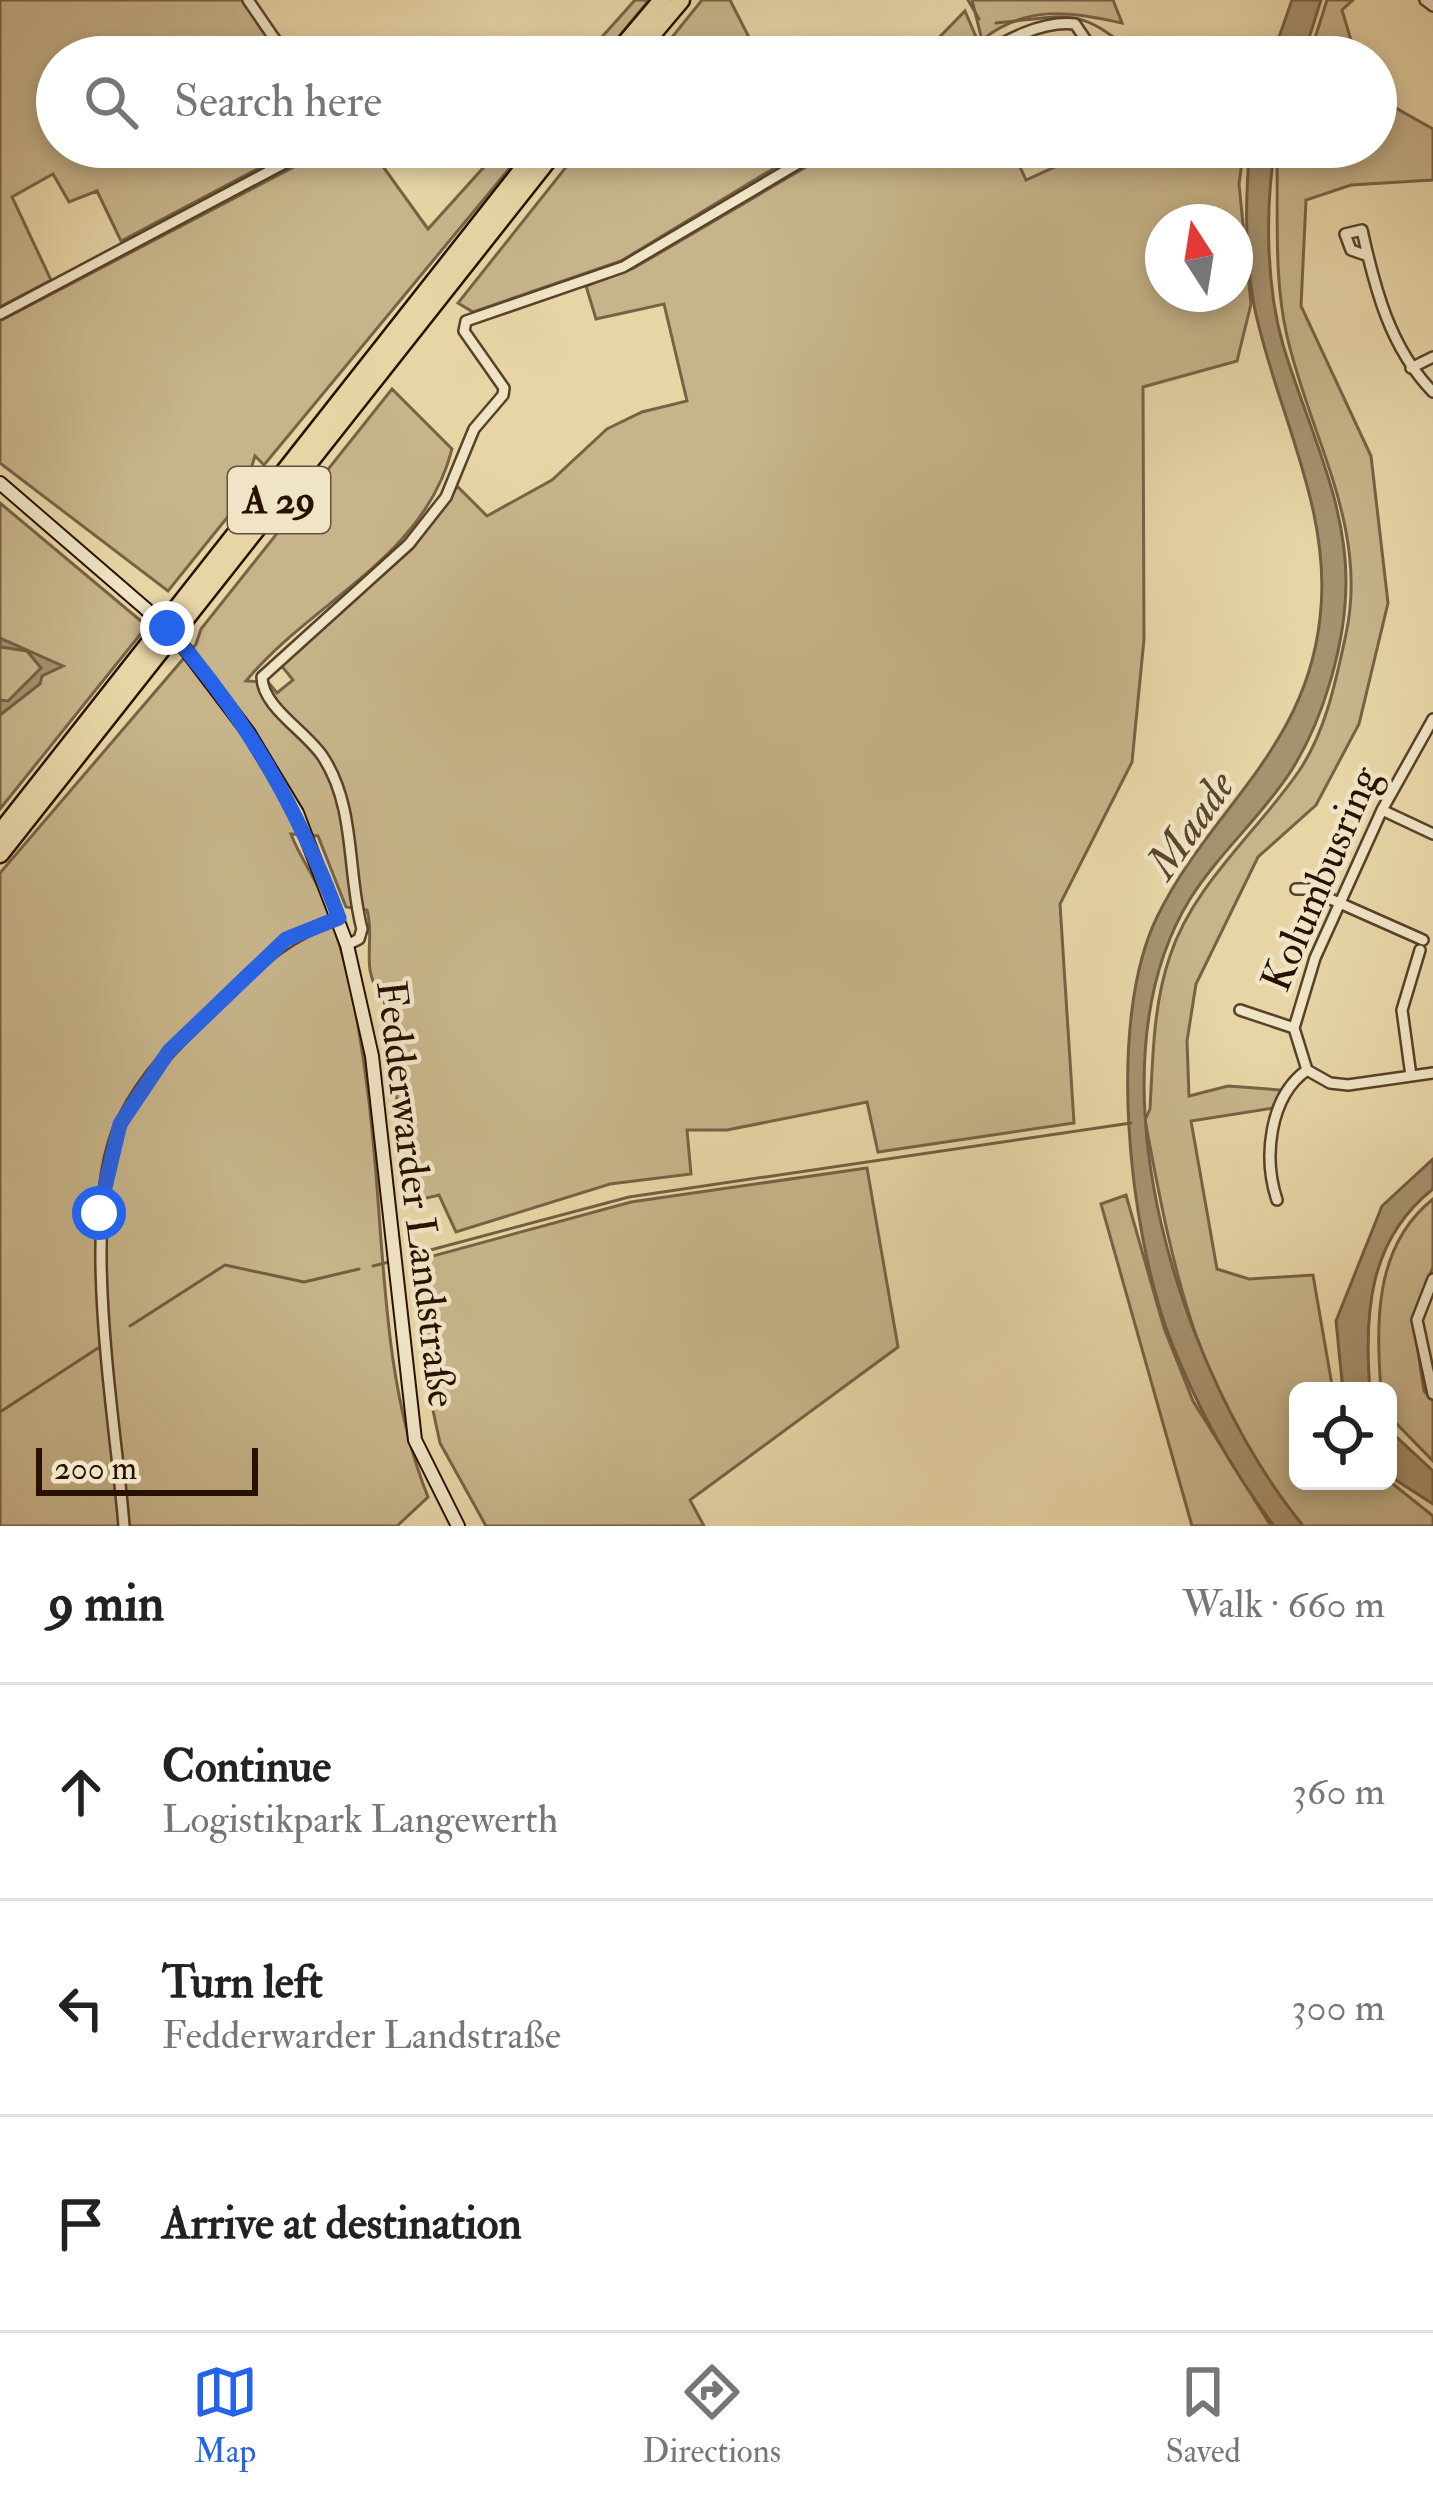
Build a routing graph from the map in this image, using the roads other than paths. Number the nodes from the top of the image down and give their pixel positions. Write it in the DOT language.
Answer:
graph roads {
  1 [pos="248,0"];
  2 [pos="662,0"];
  3 [pos="681,0"];
  4 [pos="1425,0"];
  5 [pos="1433,6"];
  6 [pos="272,36"];
  7 [pos="632,36"];
  8 [pos="651,36"];
  9 [pos="1021,36"];
  10 [pos="1083,36"];
  11 [pos="275,168"];
  12 [pos="523,168"];
  13 [pos="541,168"];
  14 [pos="790,168"];
  15 [pos="1368,256"];
  16 [pos="0,314"];
  17 [pos="1433,357"];
  18 [pos="1411,368"];
  19 [pos="1433,392"];
  20 [pos="0,483"];
  21 [pos="1433,719"];
  22 [pos="1382,810"];
  23 [pos="0,833"];
  24 [pos="1433,835"];
  25 [pos="0,854"];
  26 [pos="1296,889"];
  27 [pos="1338,903"];
  28 [pos="339,918"];
  29 [pos="347,945"];
  30 [pos="1240,1010"];
  31 [pos="1294,1028"];
  32 [pos="1306,1070"];
  33 [pos="1433,1073"];
  34 [pos="1412,1076"];
  35 [pos="1277,1201"];
  36 [pos="1433,1279"];
  37 [pos="1433,1394"];
  38 [pos="124,1526"];
  39 [pos="458,1526"];
  1 -- 6 [label="street"];
  2 -- 7 [label="highway"];
  3 -- 8 [label="highway"];
  4 -- 5 [label="street"];
  9 -- 10 [label="street"];
  11 -- 16 [label="street"];
  12 -- 23 [label="highway, A 29"];
  13 -- 25 [label="highway, A 29"];
  14 -- 29 [label="street"];
  15 -- 18 [label="street"];
  17 -- 18 [label="street"];
  18 -- 19 [label="street"];
  20 -- 28 [label="street, Fedderwarder Landstraße, bridge"];
  21 -- 22 [label="street, Kolumbusring"];
  22 -- 24 [label="street"];
  22 -- 27 [label="street, Kolumbusring"];
  26 -- 27 [label="street"];
  27 -- 31 [label="street, Kolumbusring"];
  27 -- 34 [label="street"];
  28 -- 29 [label="street, Fedderwarder Landstraße"];
  28 -- 38 [label="street"];
  29 -- 39 [label="street, Fedderwarder Landstraße"];
  30 -- 31 [label="street"];
  31 -- 32 [label="street, Kolumbusring"];
  32 -- 34 [label="street"];
  32 -- 35 [label="street"];
  33 -- 34 [label="street"];
  36 -- 37 [label="street"];
}
